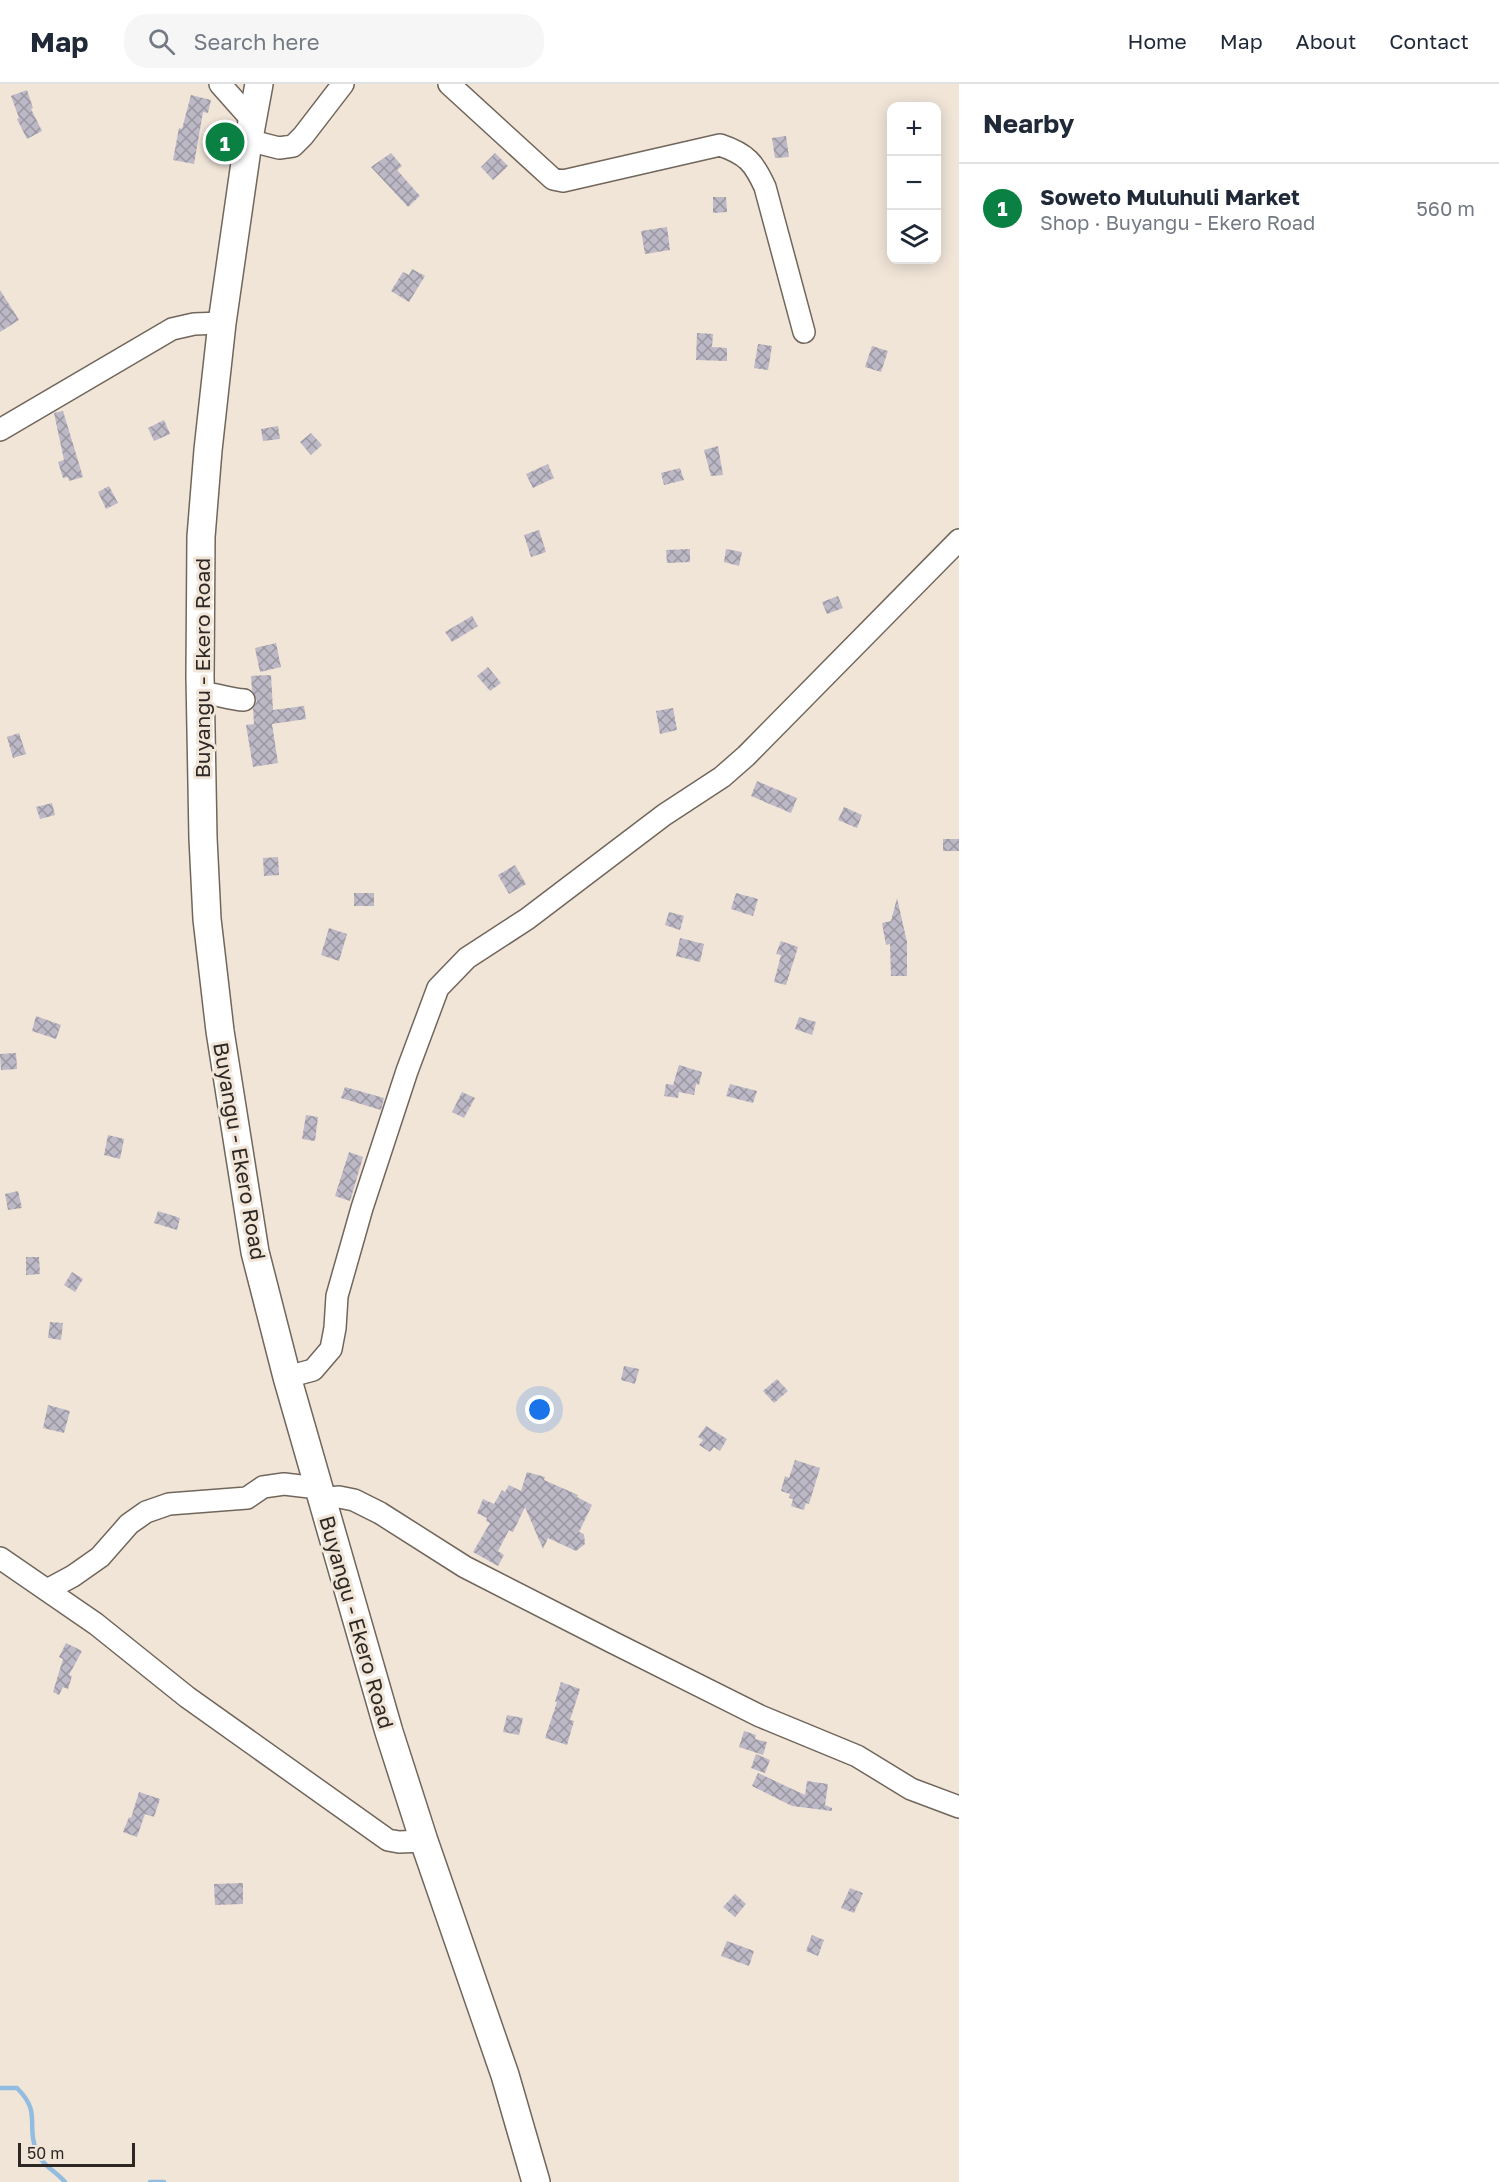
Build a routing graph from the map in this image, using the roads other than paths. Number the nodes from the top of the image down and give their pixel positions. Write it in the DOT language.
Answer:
graph roads {
  1 [pos="220,84"];
  2 [pos="259,84"];
  3 [pos="343,84"];
  4 [pos="449,84"];
  5 [pos="250,130"];
  6 [pos="222,323"];
  7 [pos="804,332"];
  8 [pos="0,430"];
  9 [pos="959,540"];
  10 [pos="200,693"];
  11 [pos="244,700"];
  12 [pos="287,1377"];
  13 [pos="320,1494"];
  14 [pos="0,1558"];
  15 [pos="47,1590"];
  16 [pos="959,1807"];
  17 [pos="424,1841"];
  18 [pos="536,2182"];
  1 -- 5 [label="street"];
  2 -- 5 [label="main road, Buyangu - Ekero Road"];
  3 -- 5 [label="street"];
  4 -- 7 [label="street"];
  5 -- 6 [label="main road, Buyangu - Ekero Road"];
  6 -- 8 [label="street"];
  6 -- 10 [label="main road, Buyangu - Ekero Road"];
  9 -- 12 [label="street"];
  10 -- 11 [label="street"];
  10 -- 12 [label="main road, Buyangu - Ekero Road"];
  12 -- 13 [label="main road, Buyangu - Ekero Road"];
  13 -- 15 [label="street"];
  13 -- 16 [label="street"];
  13 -- 17 [label="main road, Buyangu - Ekero Road"];
  14 -- 15 [label="street"];
  15 -- 17 [label="street"];
  17 -- 18 [label="main road, Buyangu - Ekero Road"];
}
